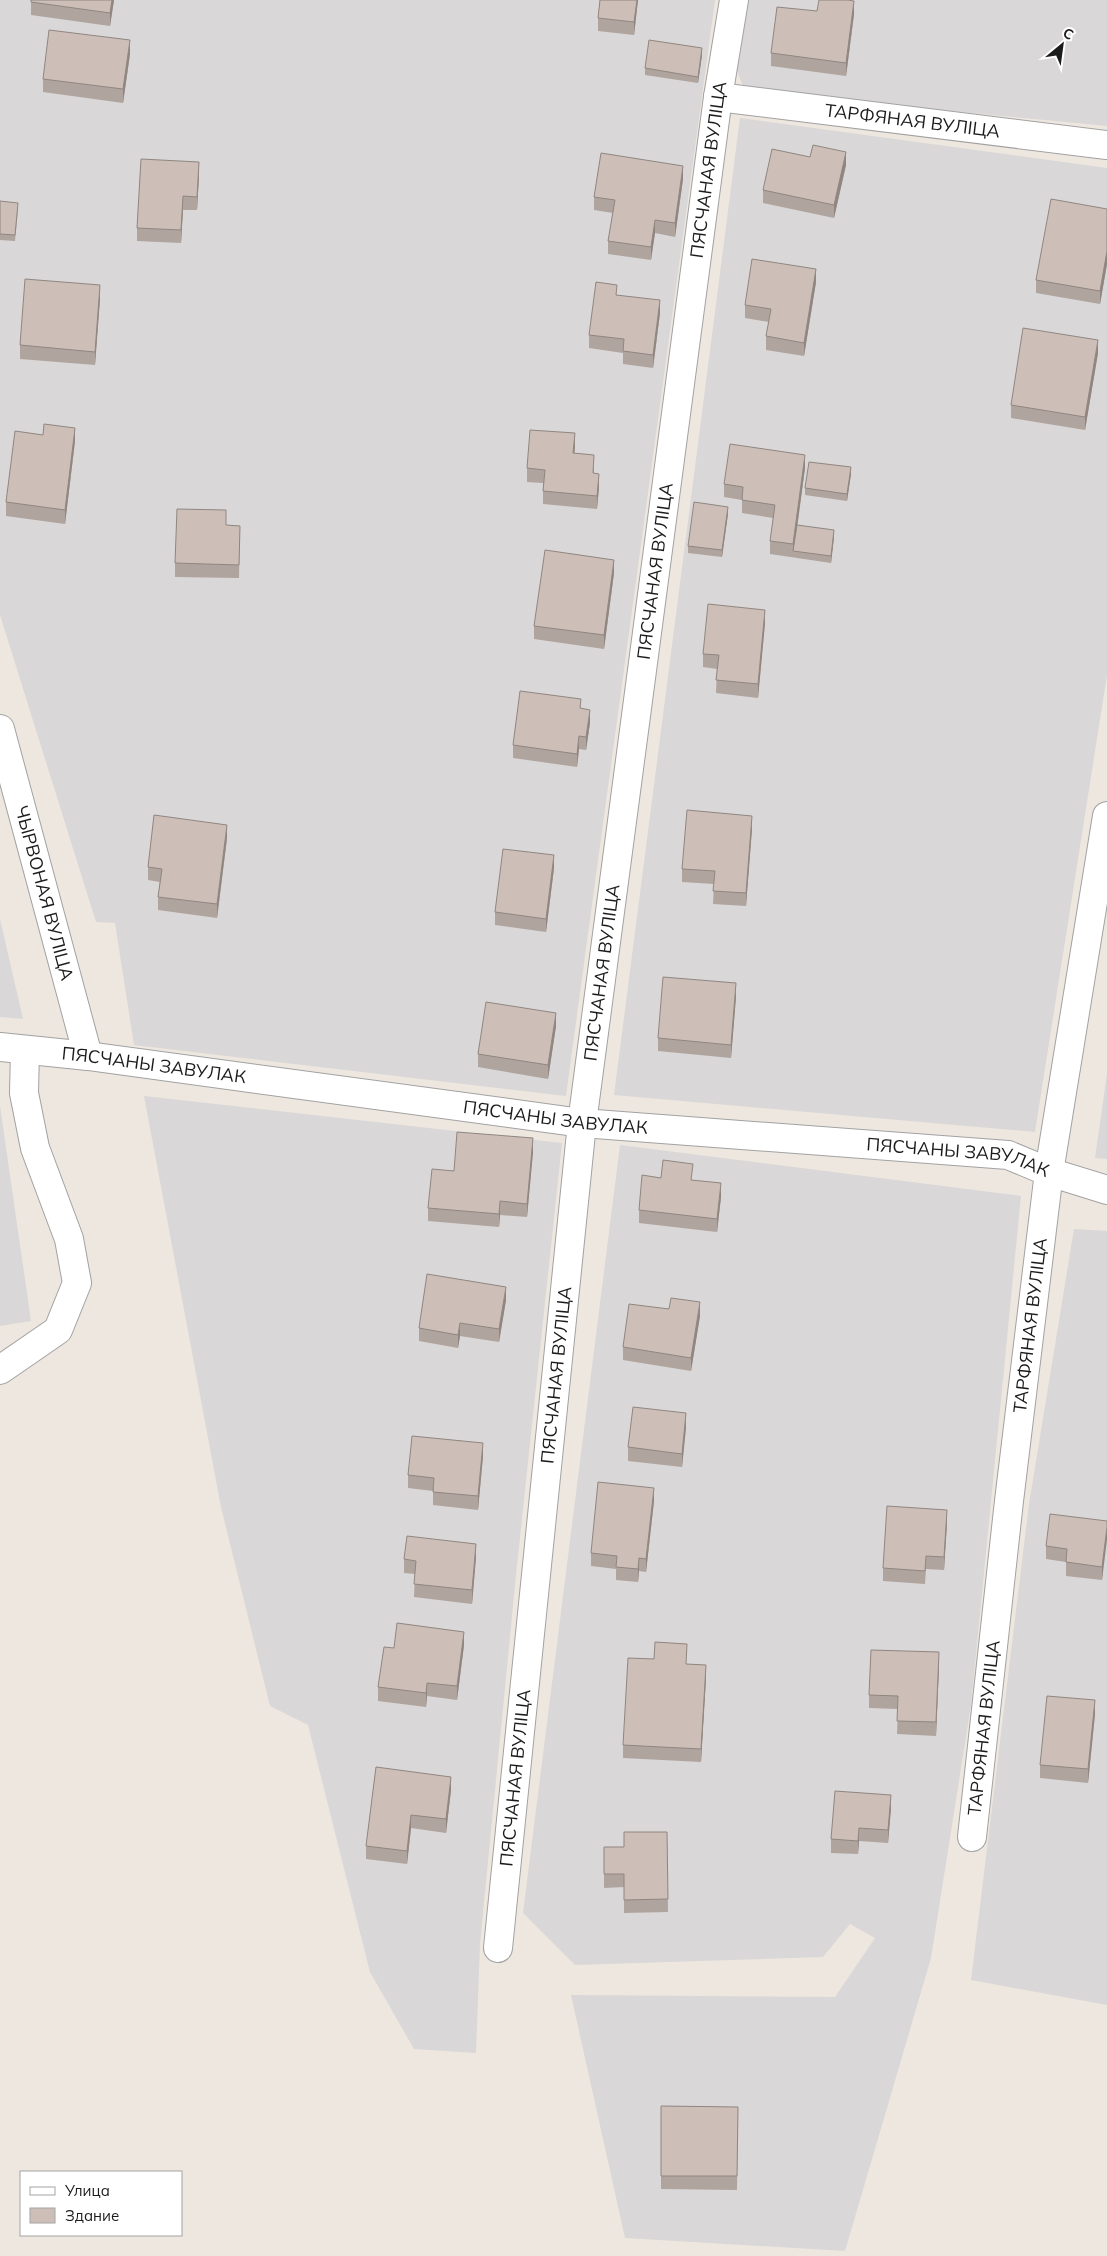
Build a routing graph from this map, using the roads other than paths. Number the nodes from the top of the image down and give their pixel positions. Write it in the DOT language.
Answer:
graph roads {
  1 [pos="734,0"];
  2 [pos="718,97"];
  3 [pos="1107,145"];
  4 [pos="0,729"];
  5 [pos="1107,816"];
  6 [pos="13,1049"];
  7 [pos="88,1056"];
  8 [pos="582,1123"];
  9 [pos="1049,1172"];
  10 [pos="1107,1190"];
  11 [pos="0,1370"];
  12 [pos="972,1838"];
  13 [pos="498,1948"];
  1 -- 2 [label="street, ПЯСЧАНАЯ ВУЛІЦА"];
  2 -- 3 [label="street, ТАРФЯНАЯ ВУЛІЦА"];
  2 -- 8 [label="street, ПЯСЧАНАЯ ВУЛІЦА"];
  4 -- 7 [label="street, ЧЫРВОНАЯ ВУЛІЦА"];
  5 -- 9 [label="street, ТАРФЯНАЯ ВУЛІЦА"];
  6 -- 7 [label="street, ПЯСЧАНЫ ЗАВУЛАК"];
  6 -- 11 [label="street"];
  7 -- 8 [label="street, ПЯСЧАНЫ ЗАВУЛАК"];
  8 -- 9 [label="street, ПЯСЧАНЫ ЗАВУЛАК"];
  8 -- 13 [label="street, ПЯСЧАНАЯ ВУЛІЦА"];
  9 -- 10 [label="street, ПЯСЧАНЫ ЗАВУЛАК"];
  9 -- 12 [label="street, ТАРФЯНАЯ ВУЛІЦА"];
}
